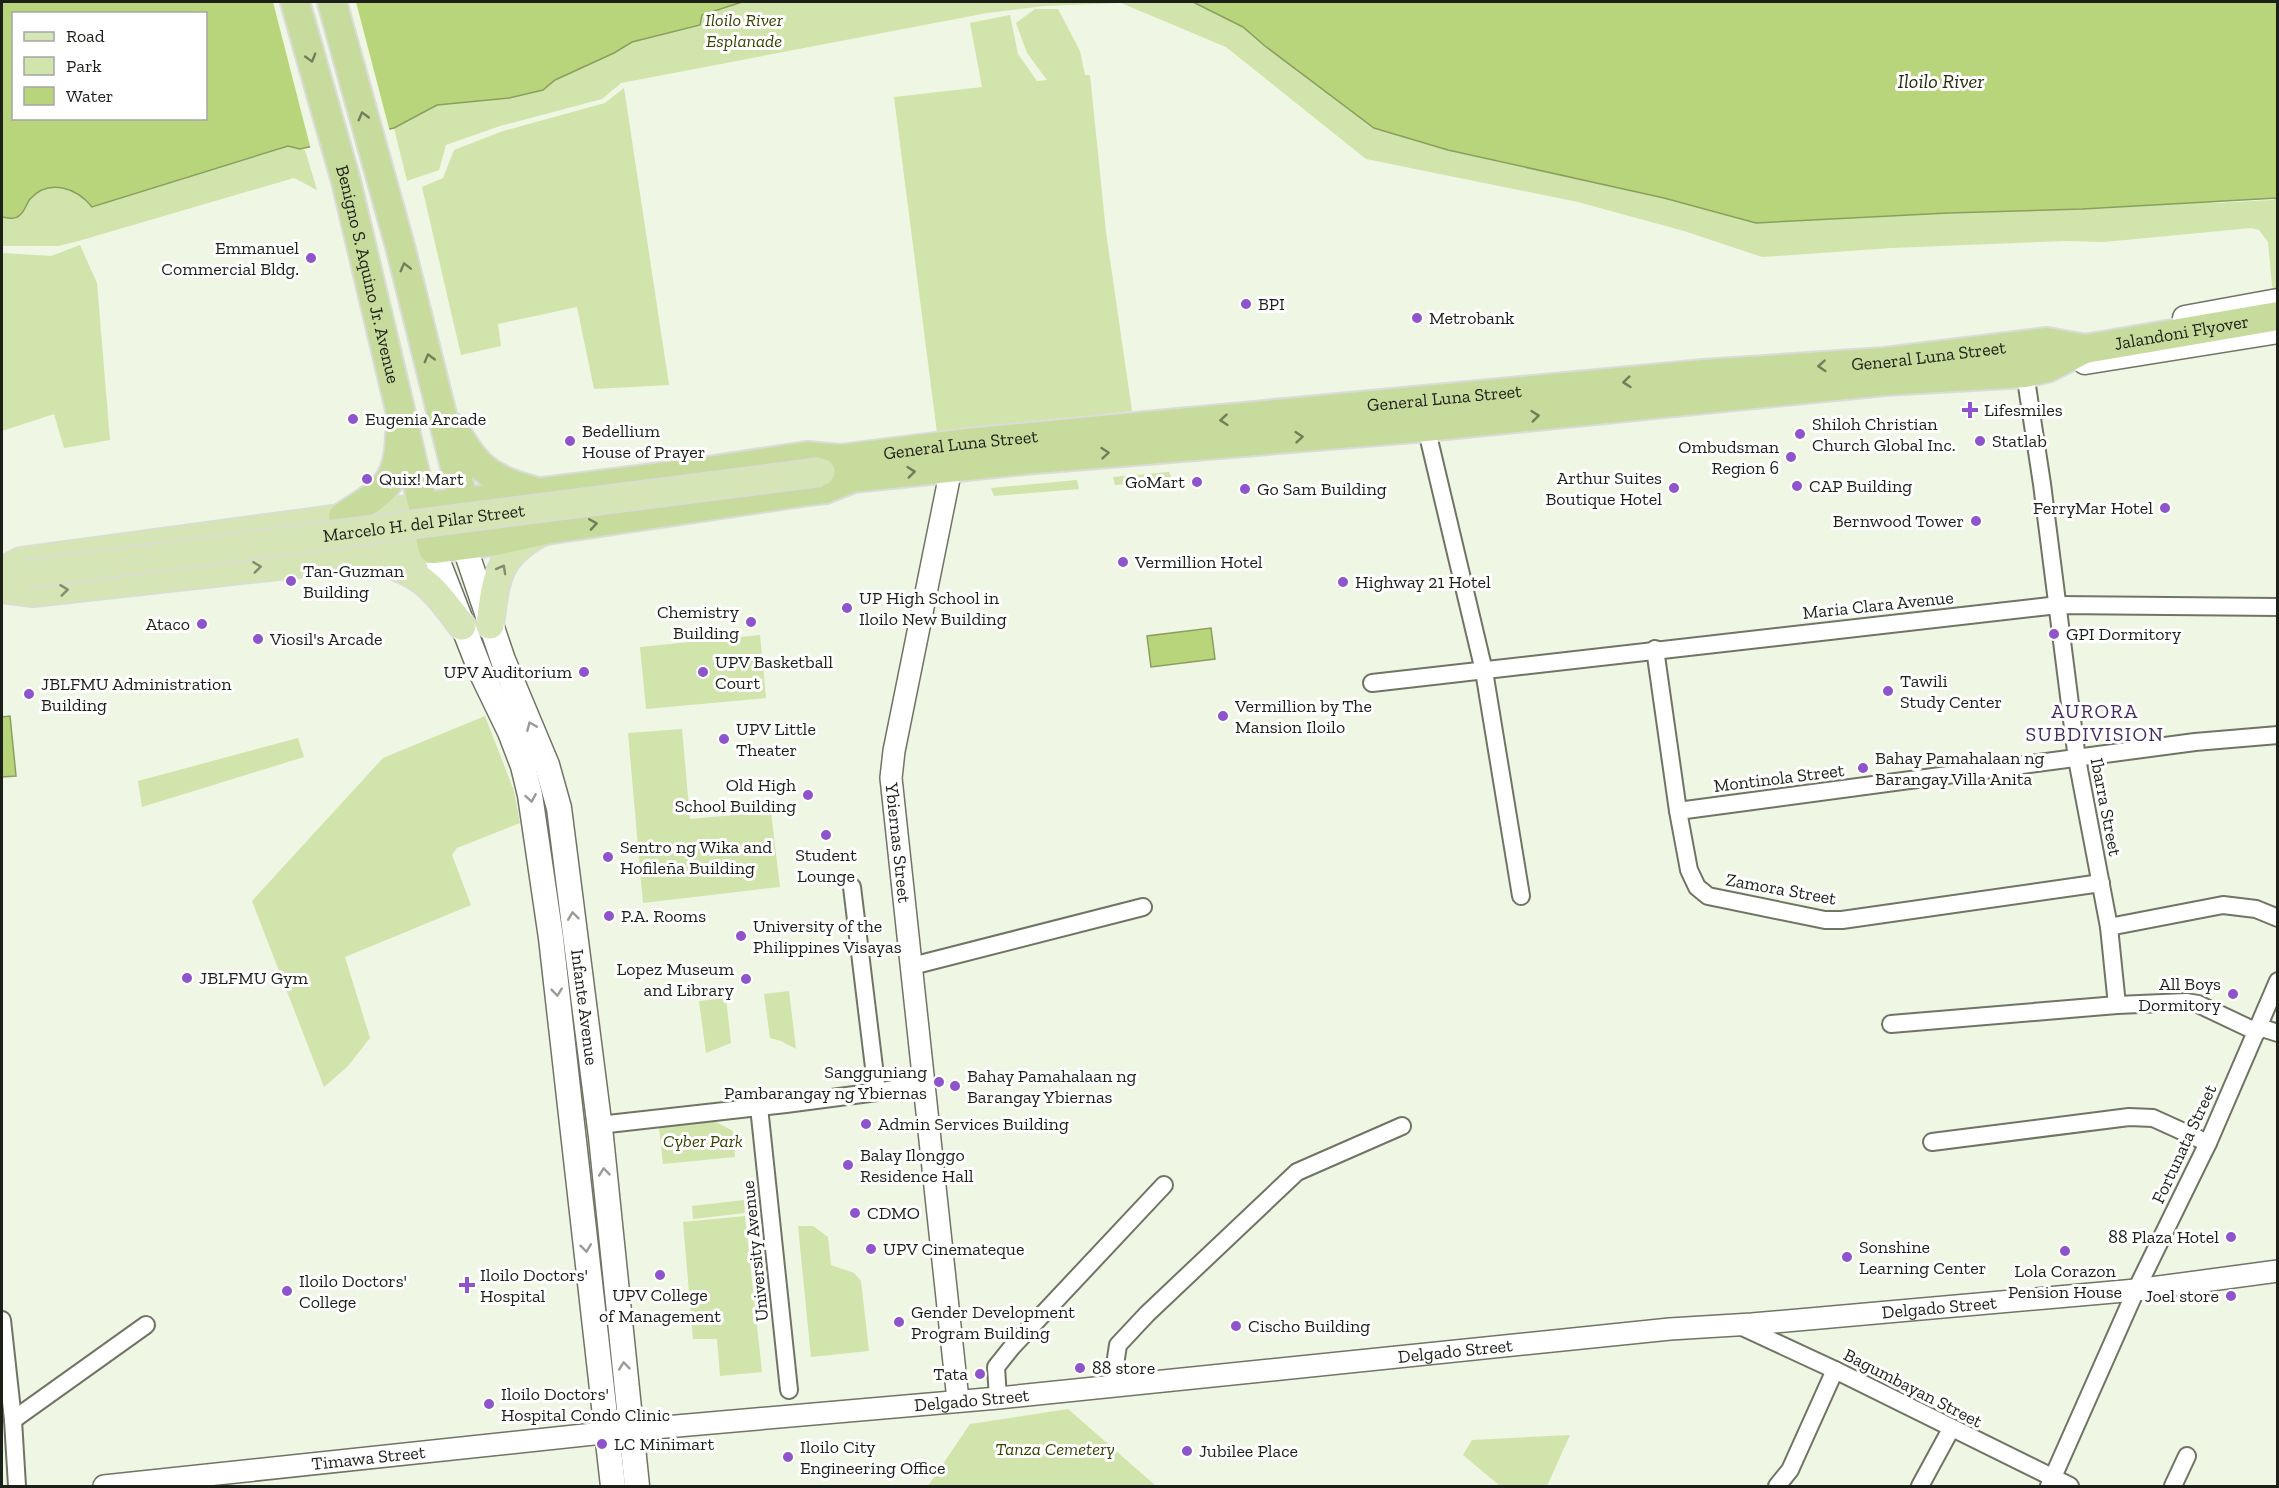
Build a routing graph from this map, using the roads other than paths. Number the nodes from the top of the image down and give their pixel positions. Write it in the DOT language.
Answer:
graph roads {
  1 [pos="295,2"];
  2 [pos="332,2"];
  3 [pos="392,219"];
  4 [pos="356,227"];
  5 [pos="2277,301"];
  6 [pos="2277,316"];
  7 [pos="2277,332"];
  8 [pos="2085,349"];
  9 [pos="2040,361"];
  10 [pos="440,402"];
  11 [pos="1491,408"];
  12 [pos="401,412"];
  13 [pos="1426,427"];
  14 [pos="951,468"];
  15 [pos="838,470"];
  16 [pos="542,492"];
  17 [pos="465,501"];
  18 [pos="423,507"];
  19 [pos="343,517"];
  20 [pos="546,530"];
  21 [pos="473,543"];
  22 [pos="433,549"];
  23 [pos="362,555"];
  24 [pos="8,578"];
  25 [pos="2058,605"];
  26 [pos="2277,607"];
  27 [pos="490,625"];
  28 [pos="462,626"];
  29 [pos="1655,649"];
  30 [pos="1484,671"];
  31 [pos="1372,683"];
  32 [pos="2277,735"];
  33 [pos="2077,759"];
  34 [pos="1678,811"];
  35 [pos="2101,883"];
  36 [pos="852,887"];
  37 [pos="1521,896"];
  38 [pos="1143,907"];
  39 [pos="2277,918"];
  40 [pos="2109,927"];
  41 [pos="912,966"];
  42 [pos="2277,981"];
  43 [pos="2117,1005"];
  44 [pos="1891,1024"];
  45 [pos="2258,1029"];
  46 [pos="2277,1034"];
  47 [pos="923,1086"];
  48 [pos="877,1092"];
  49 [pos="759,1107"];
  50 [pos="599,1125"];
  51 [pos="1402,1126"];
  52 [pos="1932,1142"];
  53 [pos="2208,1143"];
  54 [pos="1164,1185"];
  55 [pos="2277,1270"];
  56 [pos="2136,1290"];
  57 [pos="2,1320"];
  58 [pos="146,1325"];
  59 [pos="1738,1325"];
  60 [pos="621,1334"];
  61 [pos="596,1336"];
  62 [pos="1835,1370"];
  63 [pos="1112,1385"];
  64 [pos="789,1390"];
  65 [pos="998,1398"];
  66 [pos="958,1400"];
  67 [pos="13,1420"];
  68 [pos="1951,1429"];
  69 [pos="619,1432"];
  70 [pos="2187,1456"];
  71 [pos="2050,1482"];
  72 [pos="17,1486"];
  73 [pos="104,1486"];
  74 [pos="613,1486"];
  75 [pos="637,1486"];
  76 [pos="1777,1486"];
  77 [pos="1920,1486"];
  78 [pos="2070,1486"];
  79 [pos="2173,1486"];
  1 -- 4 [label="highway, Benigno S. Aquino Jr. Avenue, one-way"];
  3 -- 2 [label="highway, Benigno S. Aquino Jr. Avenue, one-way"];
  3 -- 4 [label="highway"];
  10 -- 3 [label="highway, Benigno S. Aquino Jr. Avenue, one-way"];
  4 -- 12 [label="highway, Benigno S. Aquino Jr. Avenue"];
  5 -- 9 [label="main road, General Luna Street"];
  6 -- 8 [label="highway, Jalandoni Flyover"];
  7 -- 9 [label="main road, General Luna Street"];
  8 -- 9 [label="highway, General Luna Street"];
  11 -- 9 [label="highway, General Luna Street, one-way"];
  9 -- 11 [label="highway, General Luna Street, one-way"];
  9 -- 25 [label="street, Ibarra Street"];
  10 -- 16 [label="highway"];
  10 -- 17 [label="highway, Benigno S. Aquino Jr. Avenue"];
  11 -- 13 [label="highway, General Luna Street"];
  11 -- 15 [label="highway, General Luna Street, one-way"];
  12 -- 18 [label="highway, Benigno S. Aquino Jr. Avenue"];
  12 -- 19 [label="highway"];
  14 -- 13 [label="highway, General Luna Street, one-way"];
  13 -- 30 [label="street"];
  15 -- 14 [label="highway, General Luna Street, one-way"];
  14 -- 41 [label="street, Ybiernas Street"];
  15 -- 16 [label="highway, General Luna Street"];
  20 -- 15 [label="highway, General Luna Street, one-way"];
  15 -- 24 [label="main road, Marcelo H. del Pilar Street, bridge"];
  16 -- 17 [label="highway, General Luna Street"];
  17 -- 18 [label="highway, Marcelo H. del Pilar Street"];
  17 -- 21 [label="highway, Benigno S. Aquino Jr. Avenue"];
  18 -- 19 [label="main road, Marcelo H. del Pilar Street"];
  18 -- 22 [label="highway, Benigno S. Aquino Jr. Avenue"];
  19 -- 24 [label="main road, Marcelo H. del Pilar Street"];
  20 -- 21 [label="highway, General Luna Street"];
  27 -- 20 [label="main road, one-way"];
  21 -- 22 [label="highway, Marcelo H. del Pilar Street"];
  21 -- 27 [label="main road, Infante Avenue"];
  22 -- 23 [label="main road, Marcelo H. del Pilar Street"];
  22 -- 28 [label="main road, Infante Avenue"];
  24 -- 23 [label="main road, Marcelo H. del Pilar Street, one-way"];
  23 -- 28 [label="main road"];
  25 -- 26 [label="street, Maria Clara Avenue"];
  25 -- 29 [label="street, Maria Clara Avenue"];
  25 -- 33 [label="street, Ibarra Street"];
  50 -- 27 [label="main road, Infante Avenue, one-way"];
  28 -- 61 [label="main road, Infante Avenue, one-way"];
  29 -- 30 [label="street, Maria Clara Avenue"];
  29 -- 34 [label="street, Zamora Street"];
  30 -- 31 [label="street, Maria Clara Avenue"];
  30 -- 37 [label="street"];
  32 -- 33 [label="street, Montinola Street"];
  33 -- 34 [label="street, Montinola Street"];
  33 -- 35 [label="street, Ibarra Street"];
  34 -- 35 [label="street, Zamora Street"];
  35 -- 40 [label="street, Ibarra Street"];
  36 -- 48 [label="street"];
  38 -- 41 [label="street"];
  39 -- 40 [label="street"];
  40 -- 43 [label="street, Ibarra Street"];
  41 -- 47 [label="street, Ybiernas Street"];
  42 -- 45 [label="street, Fortunata Street"];
  43 -- 44 [label="street"];
  43 -- 45 [label="street"];
  45 -- 46 [label="street"];
  45 -- 53 [label="street, Fortunata Street"];
  47 -- 48 [label="street"];
  47 -- 66 [label="street, Ybiernas Street"];
  48 -- 49 [label="street"];
  49 -- 50 [label="street"];
  49 -- 64 [label="street, University Avenue"];
  60 -- 50 [label="main road, Infante Avenue, one-way"];
  51 -- 63 [label="street"];
  52 -- 53 [label="street"];
  53 -- 56 [label="street, Fortunata Street"];
  54 -- 65 [label="street"];
  55 -- 56 [label="street, Delgado Street"];
  56 -- 59 [label="street, Delgado Street"];
  56 -- 71 [label="street, Fortunata Street"];
  57 -- 67 [label="street"];
  58 -- 67 [label="street"];
  59 -- 62 [label="street, Bagumbayan Street"];
  59 -- 63 [label="street, Delgado Street"];
  60 -- 61 [label="main road"];
  69 -- 60 [label="main road, Infante Avenue, one-way"];
  61 -- 69 [label="main road, Infante Avenue"];
  62 -- 68 [label="street, Bagumbayan Street"];
  62 -- 76 [label="street"];
  63 -- 65 [label="street, Delgado Street"];
  65 -- 66 [label="street, Delgado Street"];
  66 -- 69 [label="street, Delgado Street"];
  67 -- 72 [label="street"];
  68 -- 71 [label="street, Bagumbayan Street"];
  68 -- 77 [label="street"];
  69 -- 73 [label="street, Timawa Street"];
  69 -- 74 [label="main road, Infante Avenue"];
  69 -- 75 [label="main road, Infante Avenue"];
  70 -- 79 [label="street"];
  71 -- 78 [label="street, Bagumbayan Street"];
}
